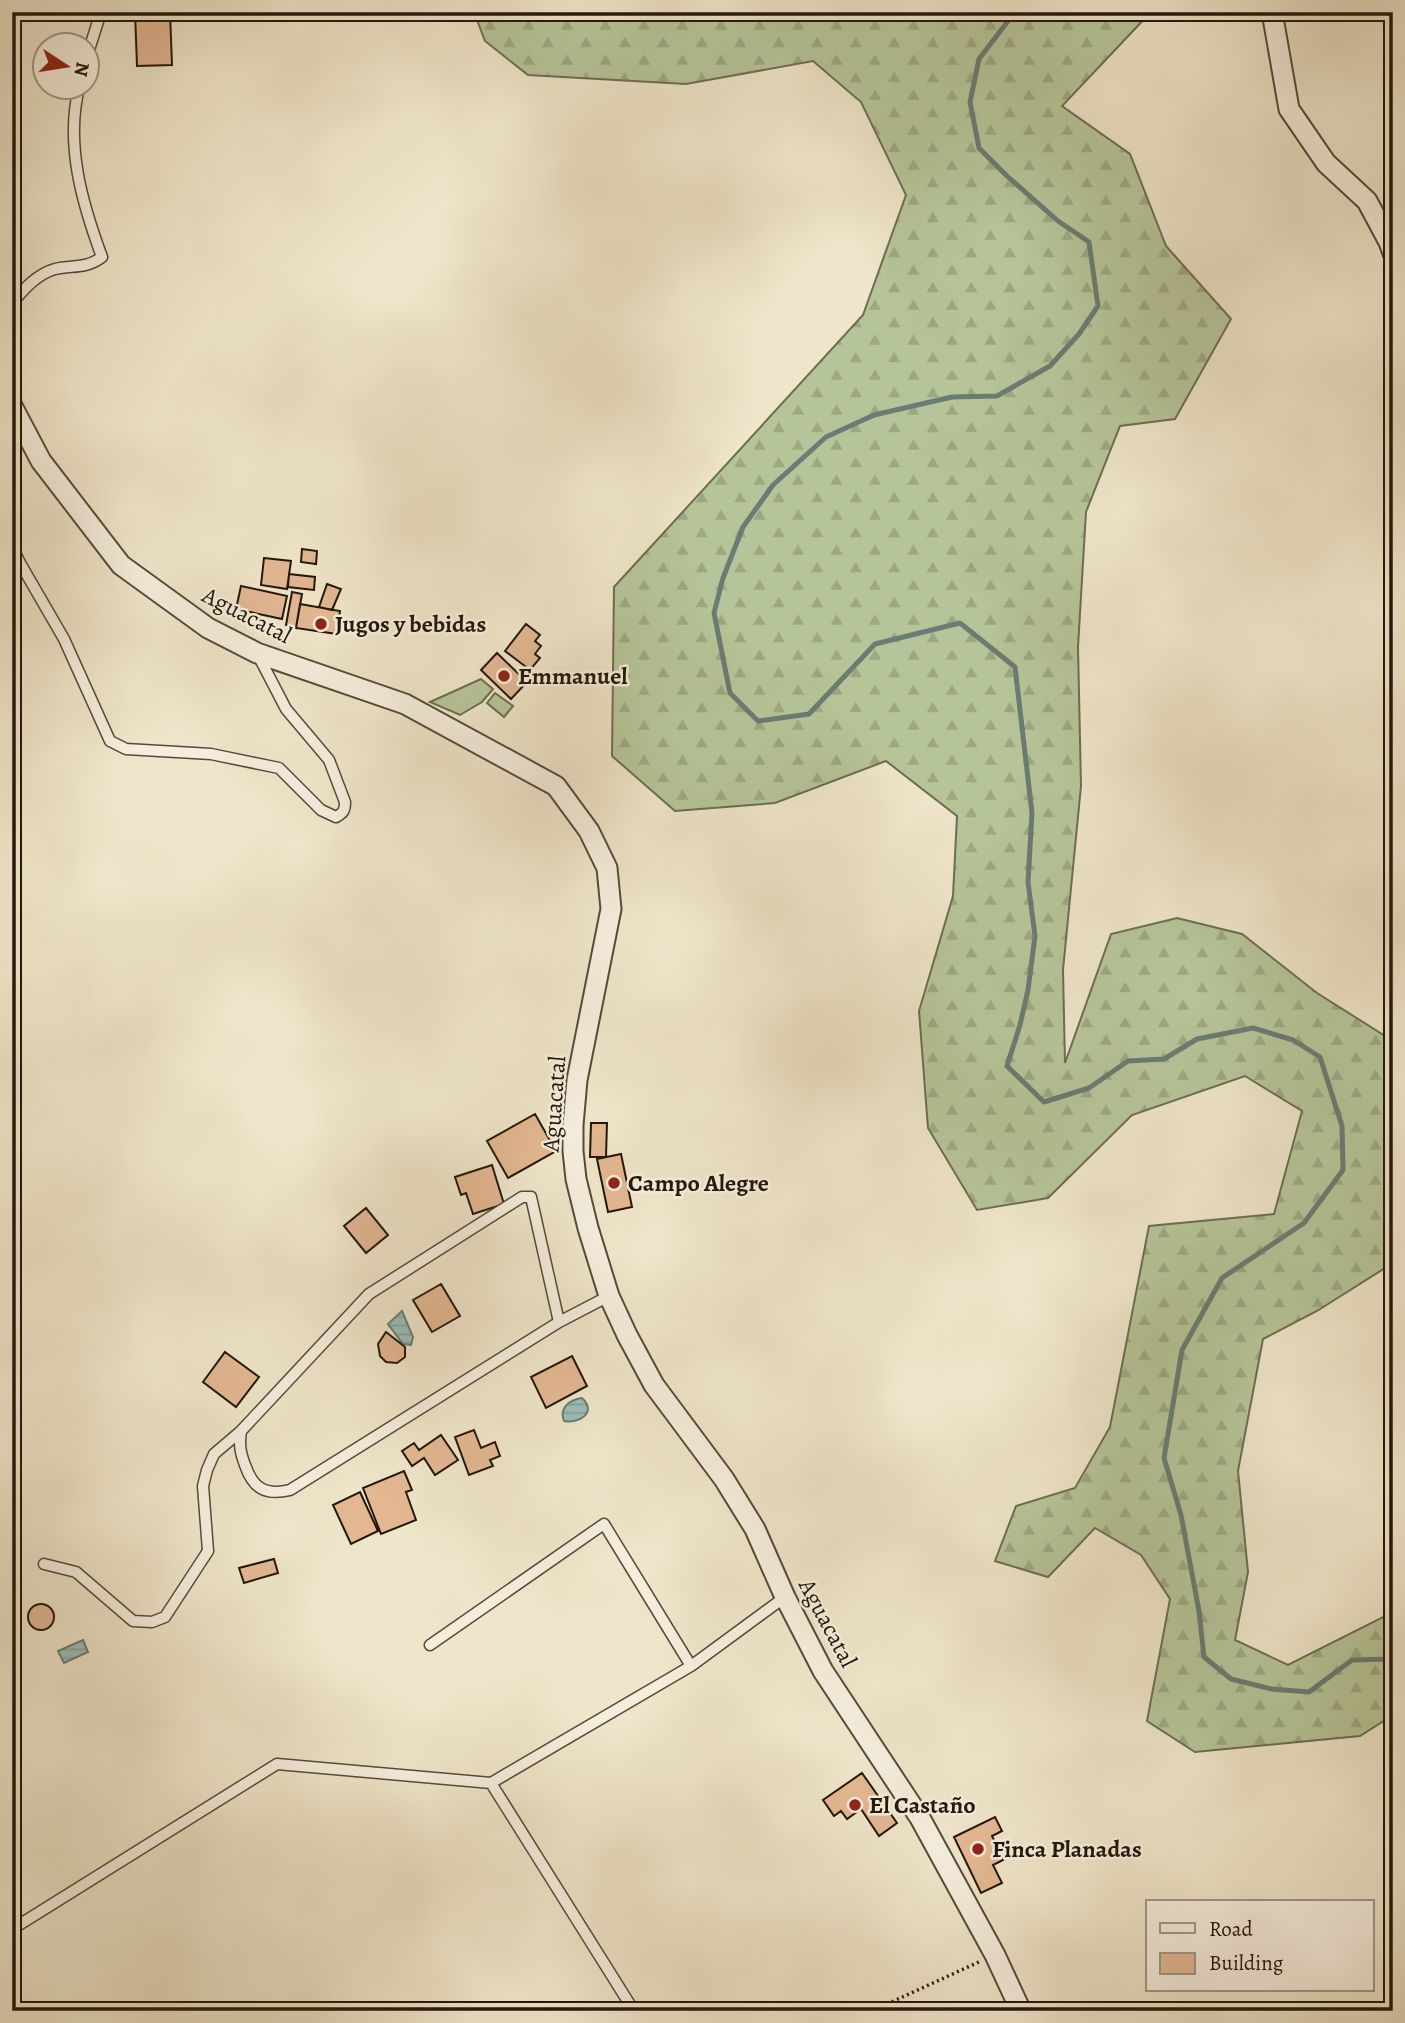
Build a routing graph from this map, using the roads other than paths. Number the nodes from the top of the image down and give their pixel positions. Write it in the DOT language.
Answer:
graph roads {
  1 [pos="101,12"];
  2 [pos="1272,12"];
  3 [pos="94,32"];
  4 [pos="75,102"];
  5 [pos="1393,253"];
  6 [pos="12,303"];
  7 [pos="12,406"];
  8 [pos="12,547"];
  9 [pos="257,653"];
  10 [pos="609,1296"];
  11 [pos="559,1322"];
  12 [pos="241,1431"];
  13 [pos="44,1564"];
  14 [pos="785,1598"];
  15 [pos="430,1645"];
  16 [pos="691,1665"];
  17 [pos="491,1783"];
  18 [pos="13,1928"];
  19 [pos="634,2011"];
  20 [pos="1021,2011"];
  1 -- 3 [label="lane"];
  2 -- 5 [label="street"];
  4 -- 6 [label="lane"];
  7 -- 9 [label="street, Aguacatal"];
  8 -- 9 [label="lane"];
  9 -- 10 [label="street, Aguacatal"];
  10 -- 11 [label="lane"];
  10 -- 14 [label="street, Aguacatal"];
  11 -- 12 [label="lane"];
  11 -- 12 [label="lane"];
  12 -- 13 [label="lane"];
  14 -- 16 [label="lane"];
  14 -- 20 [label="street, Aguacatal"];
  15 -- 16 [label="lane"];
  16 -- 17 [label="lane"];
  17 -- 18 [label="lane"];
  17 -- 19 [label="lane"];
}
